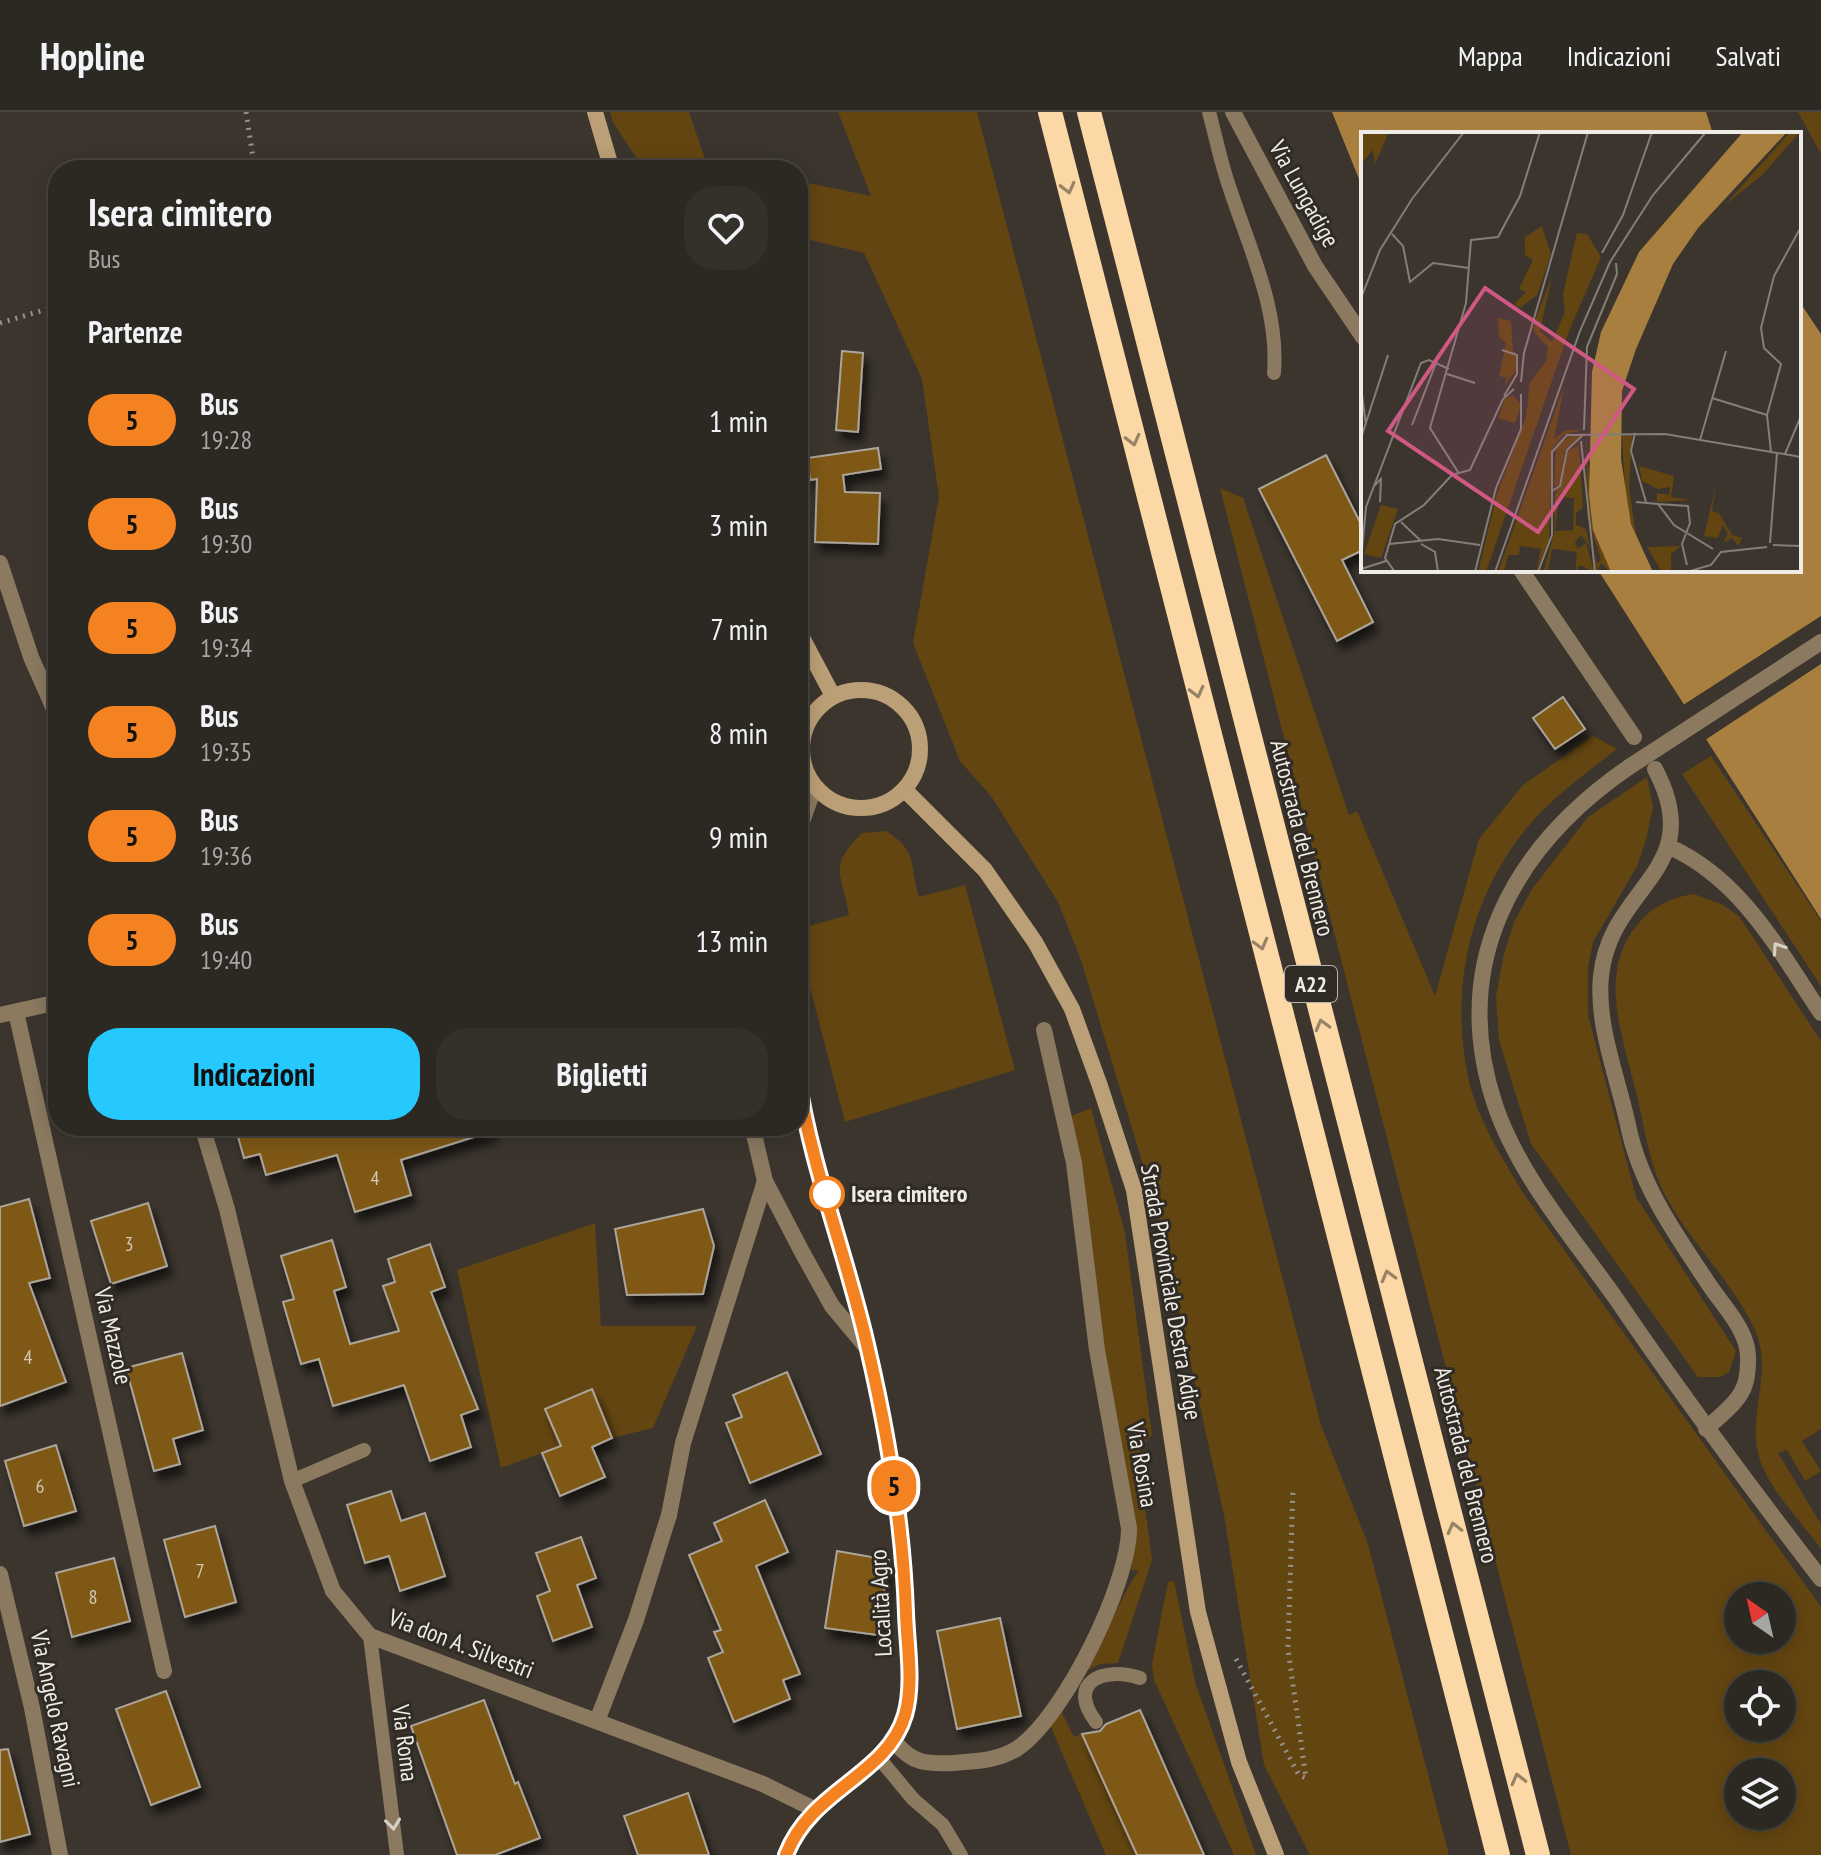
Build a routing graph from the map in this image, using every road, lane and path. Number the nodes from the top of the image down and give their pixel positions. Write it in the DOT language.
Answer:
graph roads {
  1 [pos="246,112"];
  2 [pos="595,112"];
  3 [pos="1050,112"];
  4 [pos="1089,112"];
  5 [pos="1209,112"];
  6 [pos="1233,112"];
  7 [pos="253,160"];
  8 [pos="609,160"];
  9 [pos="48,309"];
  10 [pos="0,323"];
  11 [pos="1361,334"];
  12 [pos="1274,373"];
  13 [pos="0,563"];
  14 [pos="1522,572"];
  15 [pos="1821,642"];
  16 [pos="808,649"];
  17 [pos="48,695"];
  18 [pos="833,696"];
  19 [pos="808,723"];
  20 [pos="1634,737"];
  21 [pos="1655,769"];
  22 [pos="808,776"];
  23 [pos="814,788"];
  24 [pos="905,790"];
  25 [pos="808,805"];
  26 [pos="1670,847"];
  27 [pos="48,1004"];
  28 [pos="1821,1013"];
  29 [pos="8,1014"];
  30 [pos="1044,1030"];
  31 [pos="808,1118"];
  32 [pos="205,1136"];
  33 [pos="754,1136"];
  34 [pos="765,1181"];
  35 [pos="868,1349"];
  36 [pos="1706,1429"];
  37 [pos="364,1450"];
  38 [pos="292,1481"];
  39 [pos="1293,1487"];
  40 [pos="0,1574"];
  41 [pos="1821,1579"];
  42 [pos="370,1636"];
  43 [pos="1233,1653"];
  44 [pos="164,1671"];
  45 [pos="1140,1678"];
  46 [pos="597,1721"];
  47 [pos="1096,1722"];
  48 [pos="895,1742"];
  49 [pos="879,1758"];
  50 [pos="814,1809"];
  51 [pos="60,1855"];
  52 [pos="397,1855"];
  53 [pos="786,1855"];
  54 [pos="961,1855"];
  55 [pos="1276,1855"];
  56 [pos="1498,1855"];
  57 [pos="1538,1855"];
  1 -- 7 [label="path"];
  2 -- 8 [label="main road"];
  3 -- 56 [label="highway, A22, one-way"];
  57 -- 4 [label="highway, Autostrada del Brennero / A22, one-way"];
  5 -- 12 [label="lane"];
  6 -- 11 [label="street, Via Lungadige"];
  9 -- 10 [label="path"];
  13 -- 17 [label="street"];
  14 -- 20 [label="street"];
  15 -- 36 [label="street, bridge"];
  16 -- 18 [label="main road"];
  18 -- 19 [label="main road"];
  18 -- 24 [label="main road"];
  21 -- 26 [label="street"];
  22 -- 23 [label="main road"];
  23 -- 24 [label="main road"];
  23 -- 25 [label="street"];
  24 -- 55 [label="main road, Strada Provinciale Destra Adige"];
  28 -- 26 [label="street, one-way"];
  26 -- 36 [label="street"];
  27 -- 29 [label="street"];
  29 -- 44 [label="street, Via Mazzole"];
  30 -- 48 [label="street, Via Rosina"];
  31 -- 35 [label="street, Località Agro"];
  32 -- 38 [label="street, Via don A. Silvestri"];
  33 -- 34 [label="street"];
  34 -- 35 [label="street"];
  34 -- 46 [label="street"];
  35 -- 48 [label="street, Località Agro"];
  36 -- 41 [label="street"];
  37 -- 38 [label="lane"];
  38 -- 42 [label="street, Via don A. Silvestri"];
  39 -- 43 [label="path"];
  40 -- 51 [label="street, Via Angelo Ravagni"];
  42 -- 46 [label="street, Via don A. Silvestri"];
  42 -- 52 [label="lane, Via Roma, one-way"];
  45 -- 47 [label="lane"];
  46 -- 50 [label="street, Via don A. Silvestri"];
  48 -- 49 [label="street, Località Agro"];
  49 -- 50 [label="street, Località Agro"];
  49 -- 54 [label="lane"];
  50 -- 53 [label="street, Località Agro"];
}
